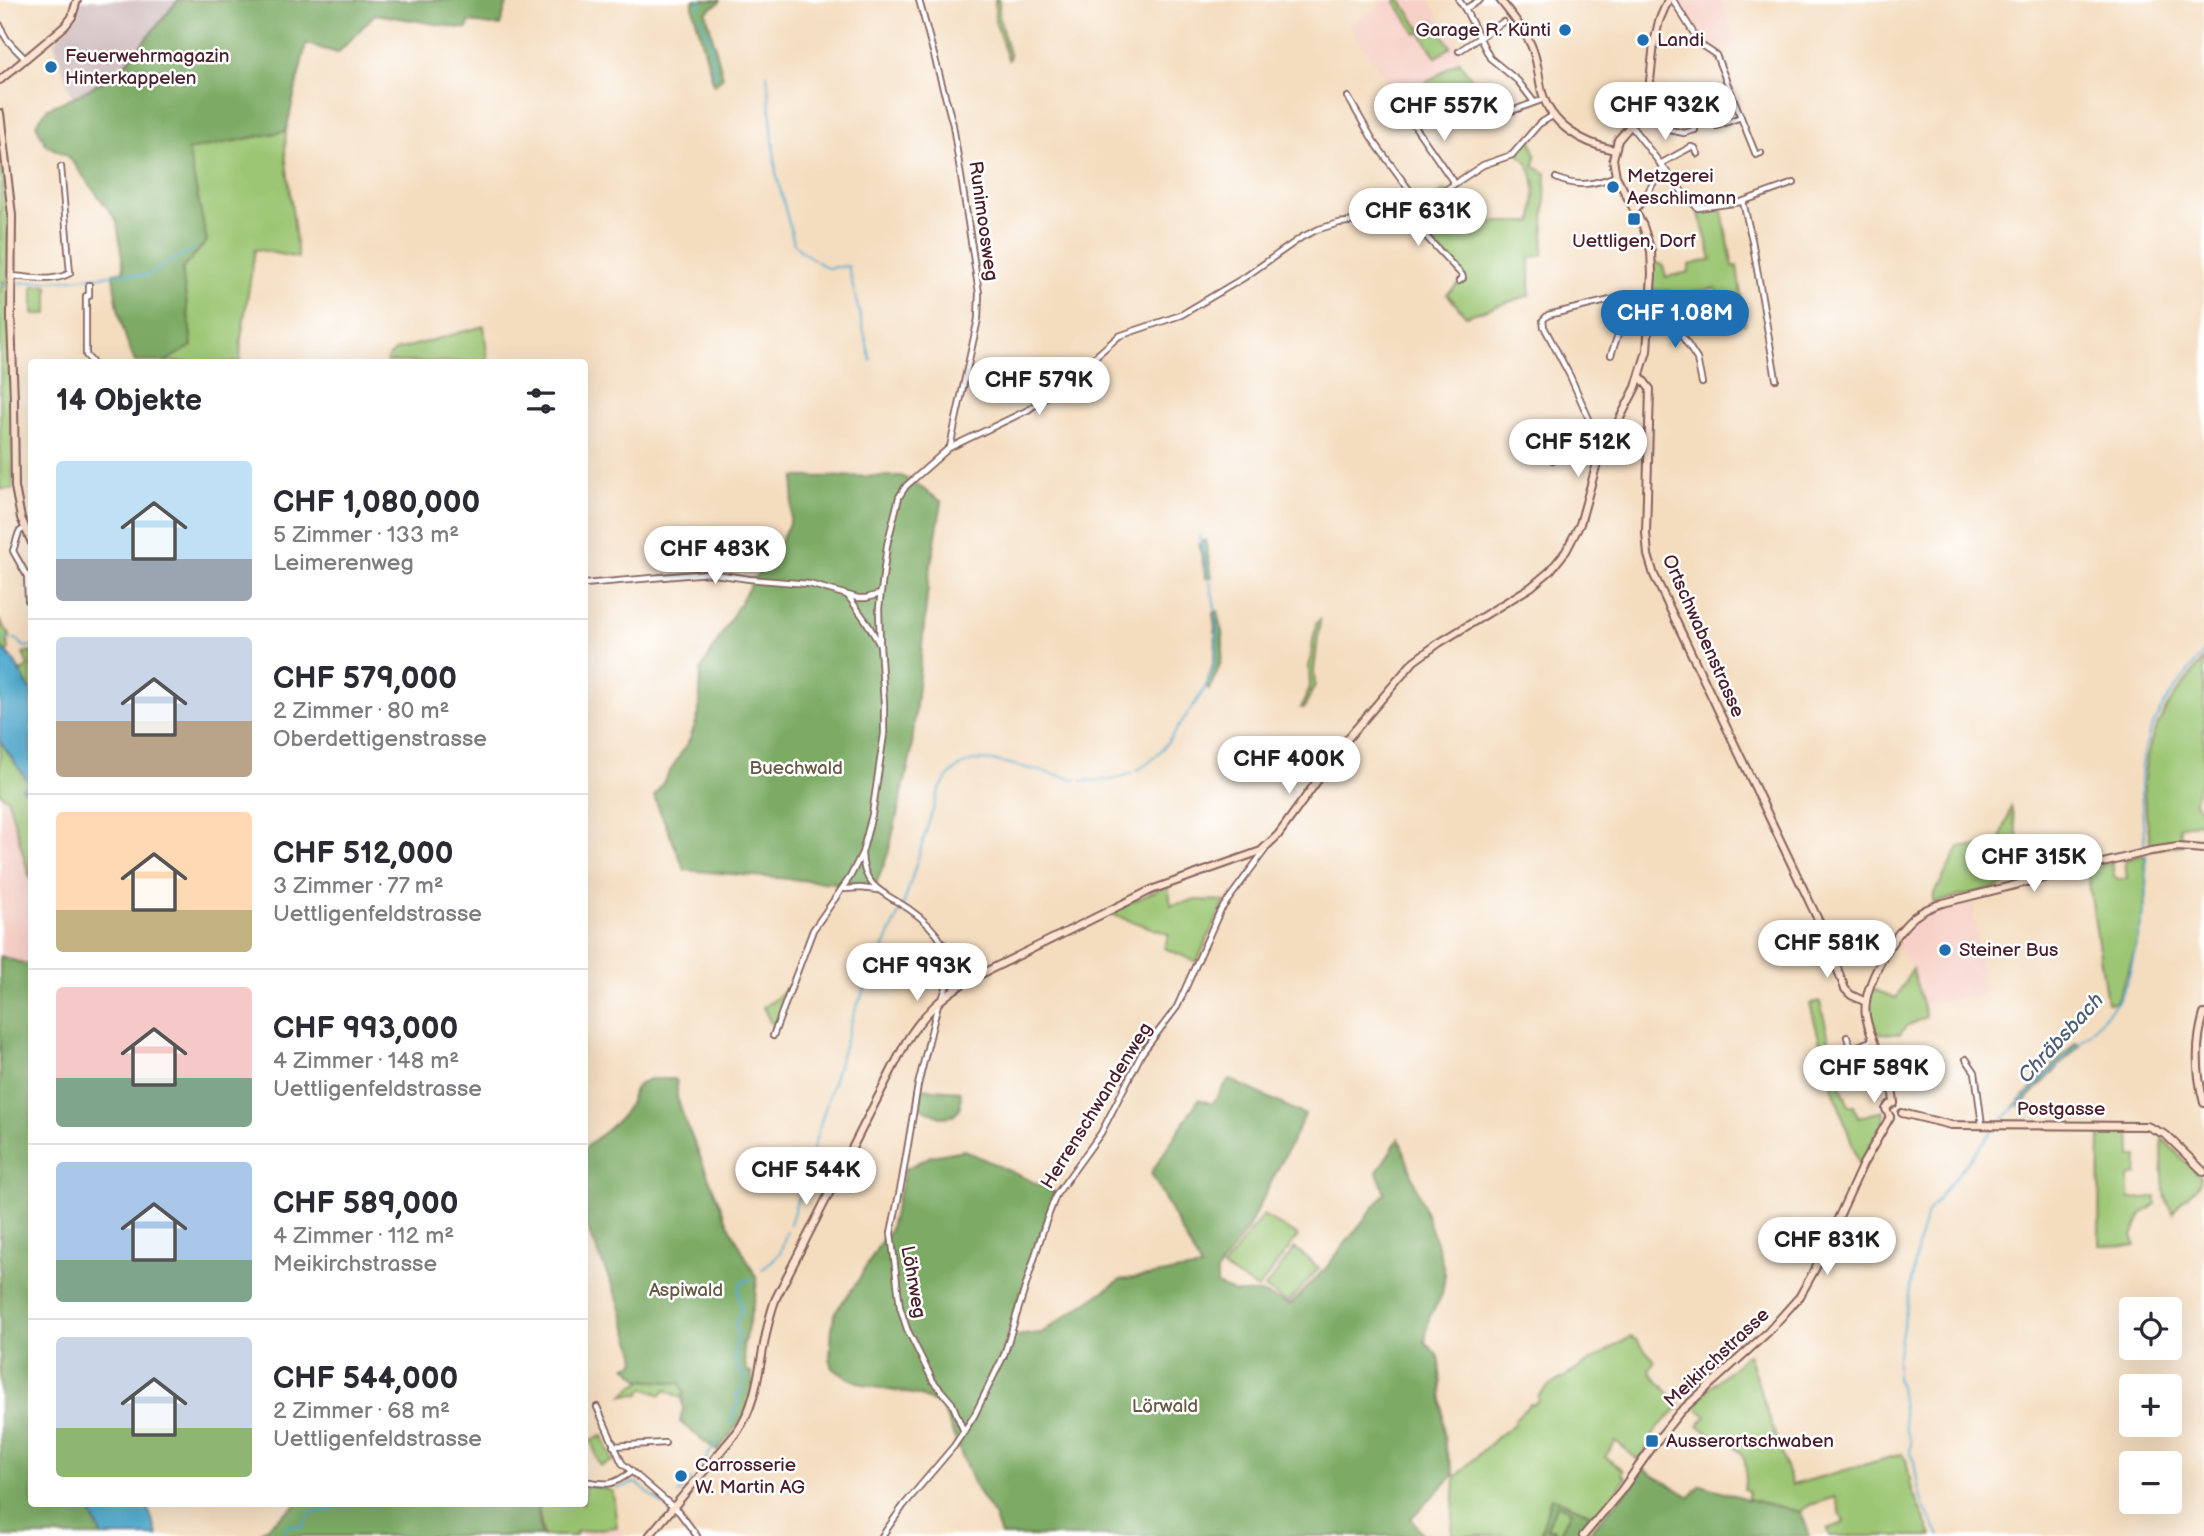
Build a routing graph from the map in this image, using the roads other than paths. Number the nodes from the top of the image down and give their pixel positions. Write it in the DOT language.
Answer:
graph roads {
  1 [pos="77,0"];
  2 [pos="919,0"];
  3 [pos="1460,0"];
  4 [pos="1480,0"];
  5 [pos="1500,0"];
  6 [pos="1668,0"];
  7 [pos="1673,0"];
  8 [pos="1465,9"];
  9 [pos="1503,22"];
  10 [pos="0,25"];
  11 [pos="1480,37"];
  12 [pos="1459,51"];
  13 [pos="25,60"];
  14 [pos="0,80"];
  15 [pos="1348,97"];
  16 [pos="1544,99"];
  17 [pos="1534,102"];
  18 [pos="1400,105"];
  19 [pos="1642,111"];
  20 [pos="0,113"];
  21 [pos="1554,115"];
  22 [pos="1741,117"];
  23 [pos="1482,122"];
  24 [pos="1631,126"];
  25 [pos="1717,126"];
  26 [pos="1695,130"];
  27 [pos="1614,150"];
  28 [pos="1761,153"];
  29 [pos="1698,154"];
  30 [pos="1661,165"];
  31 [pos="61,167"];
  32 [pos="1616,176"];
  33 [pos="1556,178"];
  34 [pos="1454,183"];
  35 [pos="1794,183"];
  36 [pos="1742,201"];
  37 [pos="1421,206"];
  38 [pos="1415,210"];
  39 [pos="1635,210"];
  40 [pos="11,276"];
  41 [pos="1459,281"];
  42 [pos="89,285"];
  43 [pos="1650,318"];
  44 [pos="1611,355"];
  45 [pos="89,359"];
  46 [pos="1640,376"];
  47 [pos="1776,379"];
  48 [pos="1702,383"];
  49 [pos="1636,387"];
  50 [pos="1649,401"];
  51 [pos="1599,433"];
  52 [pos="1608,438"];
  53 [pos="950,448"];
  54 [pos="1553,460"];
  55 [pos="25,528"];
  56 [pos="28,534"];
  57 [pos="588,584"];
  58 [pos="880,594"];
  59 [pos="848,596"];
  60 [pos="28,600"];
  61 [pos="880,645"];
  62 [pos="1267,846"];
  63 [pos="2204,849"];
  64 [pos="862,853"];
  65 [pos="1247,857"];
  66 [pos="1252,868"];
  67 [pos="844,889"];
  68 [pos="878,890"];
  69 [pos="951,965"];
  70 [pos="971,979"];
  71 [pos="941,998"];
  72 [pos="1866,1002"];
  73 [pos="2204,1014"];
  74 [pos="773,1036"];
  75 [pos="1847,1037"];
  76 [pos="1874,1040"];
  77 [pos="1851,1049"];
  78 [pos="1966,1059"];
  79 [pos="1861,1076"];
  80 [pos="1894,1103"];
  81 [pos="2204,1103"];
  82 [pos="1902,1113"];
  83 [pos="1890,1117"];
  84 [pos="1982,1125"];
  85 [pos="2204,1172"];
  86 [pos="597,1406"];
  87 [pos="964,1432"];
  88 [pos="665,1443"];
  89 [pos="613,1446"];
  90 [pos="631,1472"];
  91 [pos="588,1482"];
  92 [pos="674,1508"];
  93 [pos="649,1536"];
  94 [pos="697,1536"];
  95 [pos="882,1536"];
  96 [pos="1583,1536"];
  1 -- 13 [label="main road"];
  2 -- 53 [label="street, Runimoosweg"];
  3 -- 8 [label="street"];
  4 -- 8 [label="street"];
  5 -- 16 [label="main road"];
  6 -- 19 [label="main road"];
  7 -- 22 [label="street"];
  8 -- 11 [label="street"];
  9 -- 11 [label="street"];
  10 -- 13 [label="street"];
  11 -- 12 [label="street"];
  11 -- 17 [label="street"];
  13 -- 14 [label="main road"];
  15 -- 37 [label="street"];
  16 -- 17 [label="street"];
  16 -- 21 [label="main road"];
  17 -- 23 [label="street"];
  18 -- 34 [label="street"];
  19 -- 24 [label="main road"];
  19 -- 26 [label="street"];
  20 -- 40 [label="main road"];
  21 -- 27 [label="main road"];
  21 -- 34 [label="street"];
  22 -- 25 [label="street"];
  22 -- 28 [label="street"];
  24 -- 27 [label="main road"];
  24 -- 30 [label="street"];
  27 -- 32 [label="main road"];
  29 -- 30 [label="street"];
  30 -- 36 [label="street"];
  30 -- 39 [label="street"];
  31 -- 40 [label="street"];
  32 -- 33 [label="street"];
  32 -- 39 [label="main road"];
  34 -- 37 [label="street"];
  35 -- 36 [label="street"];
  36 -- 47 [label="street"];
  37 -- 38 [label="street"];
  38 -- 41 [label="street"];
  38 -- 53 [label="street"];
  39 -- 43 [label="main road"];
  40 -- 55 [label="main road"];
  42 -- 45 [label="street"];
  43 -- 46 [label="main road"];
  43 -- 48 [label="street"];
  44 -- 51 [label="street"];
  46 -- 49 [label="main road"];
  46 -- 50 [label="main road, Ortschwabenstrasse"];
  49 -- 50 [label="main road"];
  49 -- 52 [label="main road"];
  50 -- 72 [label="main road, Ortschwabenstrasse"];
  51 -- 52 [label="street"];
  51 -- 54 [label="street"];
  52 -- 62 [label="main road"];
  53 -- 58 [label="street"];
  55 -- 56 [label="main road"];
  55 -- 60 [label="street"];
  57 -- 59 [label="street"];
  58 -- 59 [label="street"];
  58 -- 61 [label="street"];
  59 -- 61 [label="street"];
  61 -- 64 [label="street"];
  62 -- 65 [label="main road"];
  62 -- 66 [label="street, Herrenschwandenweg"];
  63 -- 72 [label="main road"];
  64 -- 67 [label="street"];
  64 -- 68 [label="street"];
  65 -- 66 [label="street"];
  65 -- 70 [label="main road"];
  66 -- 87 [label="street, Herrenschwandenweg"];
  67 -- 68 [label="street"];
  67 -- 74 [label="street"];
  68 -- 69 [label="street"];
  69 -- 70 [label="street"];
  69 -- 71 [label="street, Löhrweg"];
  70 -- 71 [label="main road"];
  71 -- 87 [label="street, Löhrweg"];
  71 -- 92 [label="main road"];
  72 -- 76 [label="main road"];
  73 -- 81 [label="main road"];
  75 -- 77 [label="street"];
  76 -- 77 [label="street"];
  76 -- 80 [label="main road"];
  77 -- 79 [label="street"];
  78 -- 84 [label="street"];
  80 -- 82 [label="main road"];
  80 -- 83 [label="main road"];
  82 -- 83 [label="main road"];
  82 -- 84 [label="main road, Postgasse"];
  83 -- 96 [label="main road, Meikirchstrasse"];
  84 -- 85 [label="main road, Postgasse"];
  86 -- 89 [label="street"];
  87 -- 95 [label="street, Herrenschwandenweg"];
  88 -- 89 [label="street"];
  89 -- 90 [label="street"];
  90 -- 91 [label="street"];
  90 -- 92 [label="street"];
  92 -- 93 [label="main road"];
  92 -- 94 [label="street"];
}
